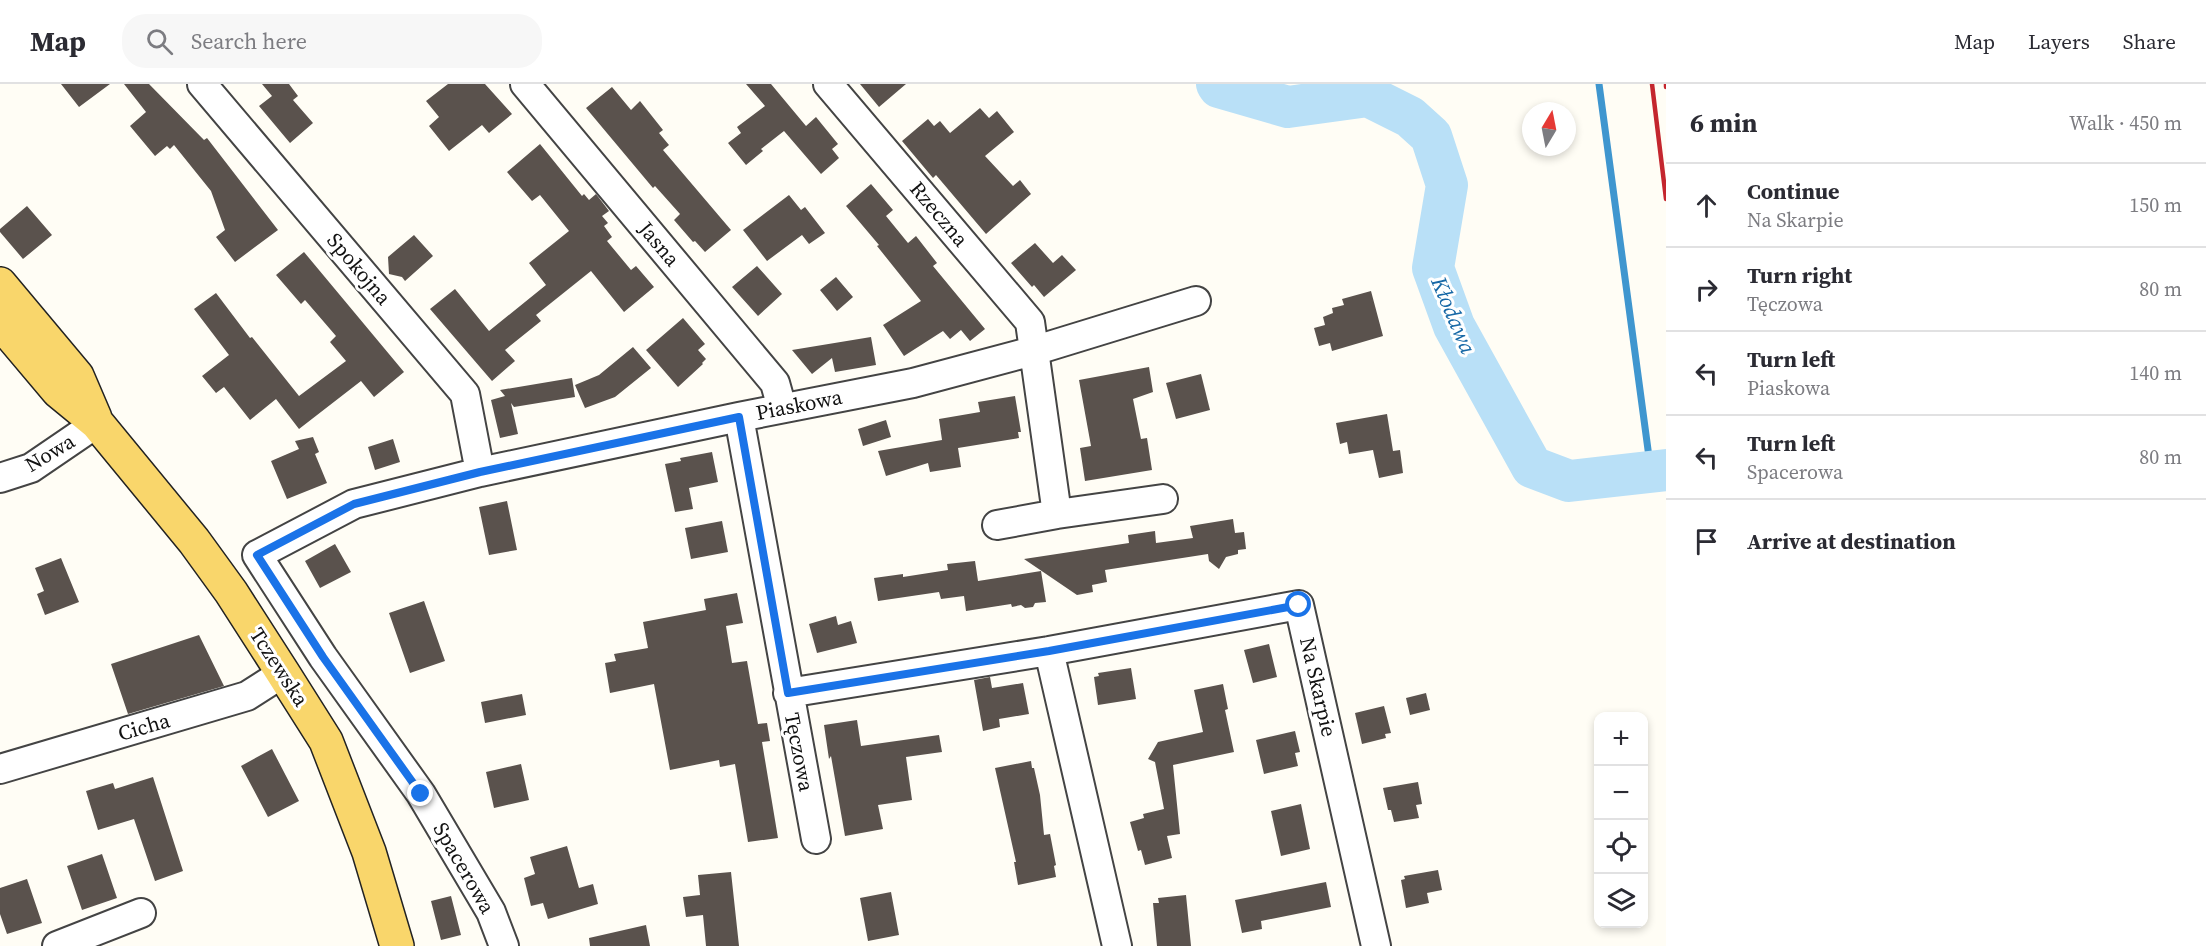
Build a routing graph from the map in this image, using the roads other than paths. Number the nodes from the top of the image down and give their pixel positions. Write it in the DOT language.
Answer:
graph roads {
  1 [pos="202,84"];
  2 [pos="525,84"];
  3 [pos="828,84"];
  4 [pos="0,284"];
  5 [pos="1196,301"];
  6 [pos="0,322"];
  7 [pos="1034,351"];
  8 [pos="782,408"];
  9 [pos="739,417"];
  10 [pos="97,423"];
  11 [pos="480,472"];
  12 [pos="0,478"];
  13 [pos="1163,499"];
  14 [pos="1057,514"];
  15 [pos="997,525"];
  16 [pos="257,555"];
  17 [pos="1049,651"];
  18 [pos="284,673"];
  19 [pos="788,693"];
  20 [pos="0,769"];
  21 [pos="816,839"];
  22 [pos="141,913"];
  23 [pos="57,946"];
  24 [pos="397,946"];
  25 [pos="504,946"];
  26 [pos="1117,946"];
  27 [pos="1376,946"];
  1 -- 11 [label="street, Spokojna"];
  2 -- 8 [label="street, Jasna"];
  3 -- 7 [label="street, Rzeczna"];
  4 -- 10 [label="main road, Tczewska"];
  5 -- 7 [label="street, Piaskowa"];
  6 -- 10 [label="main road, Tczewska"];
  7 -- 8 [label="street, Piaskowa"];
  7 -- 14 [label="street"];
  8 -- 9 [label="street, Piaskowa"];
  9 -- 11 [label="street, Piaskowa"];
  9 -- 19 [label="street, Tęczowa"];
  10 -- 12 [label="street, Nowa"];
  10 -- 18 [label="main road, Tczewska"];
  11 -- 16 [label="street, Piaskowa"];
  13 -- 14 [label="street"];
  14 -- 15 [label="street"];
  16 -- 25 [label="street, Spacerowa"];
  17 -- 19 [label="street, Na Skarpie"];
  17 -- 26 [label="street"];
  17 -- 27 [label="street, Na Skarpie"];
  18 -- 20 [label="street, Cicha"];
  18 -- 24 [label="main road, Tczewska"];
  19 -- 21 [label="street, Tęczowa"];
  22 -- 23 [label="street"];
}
